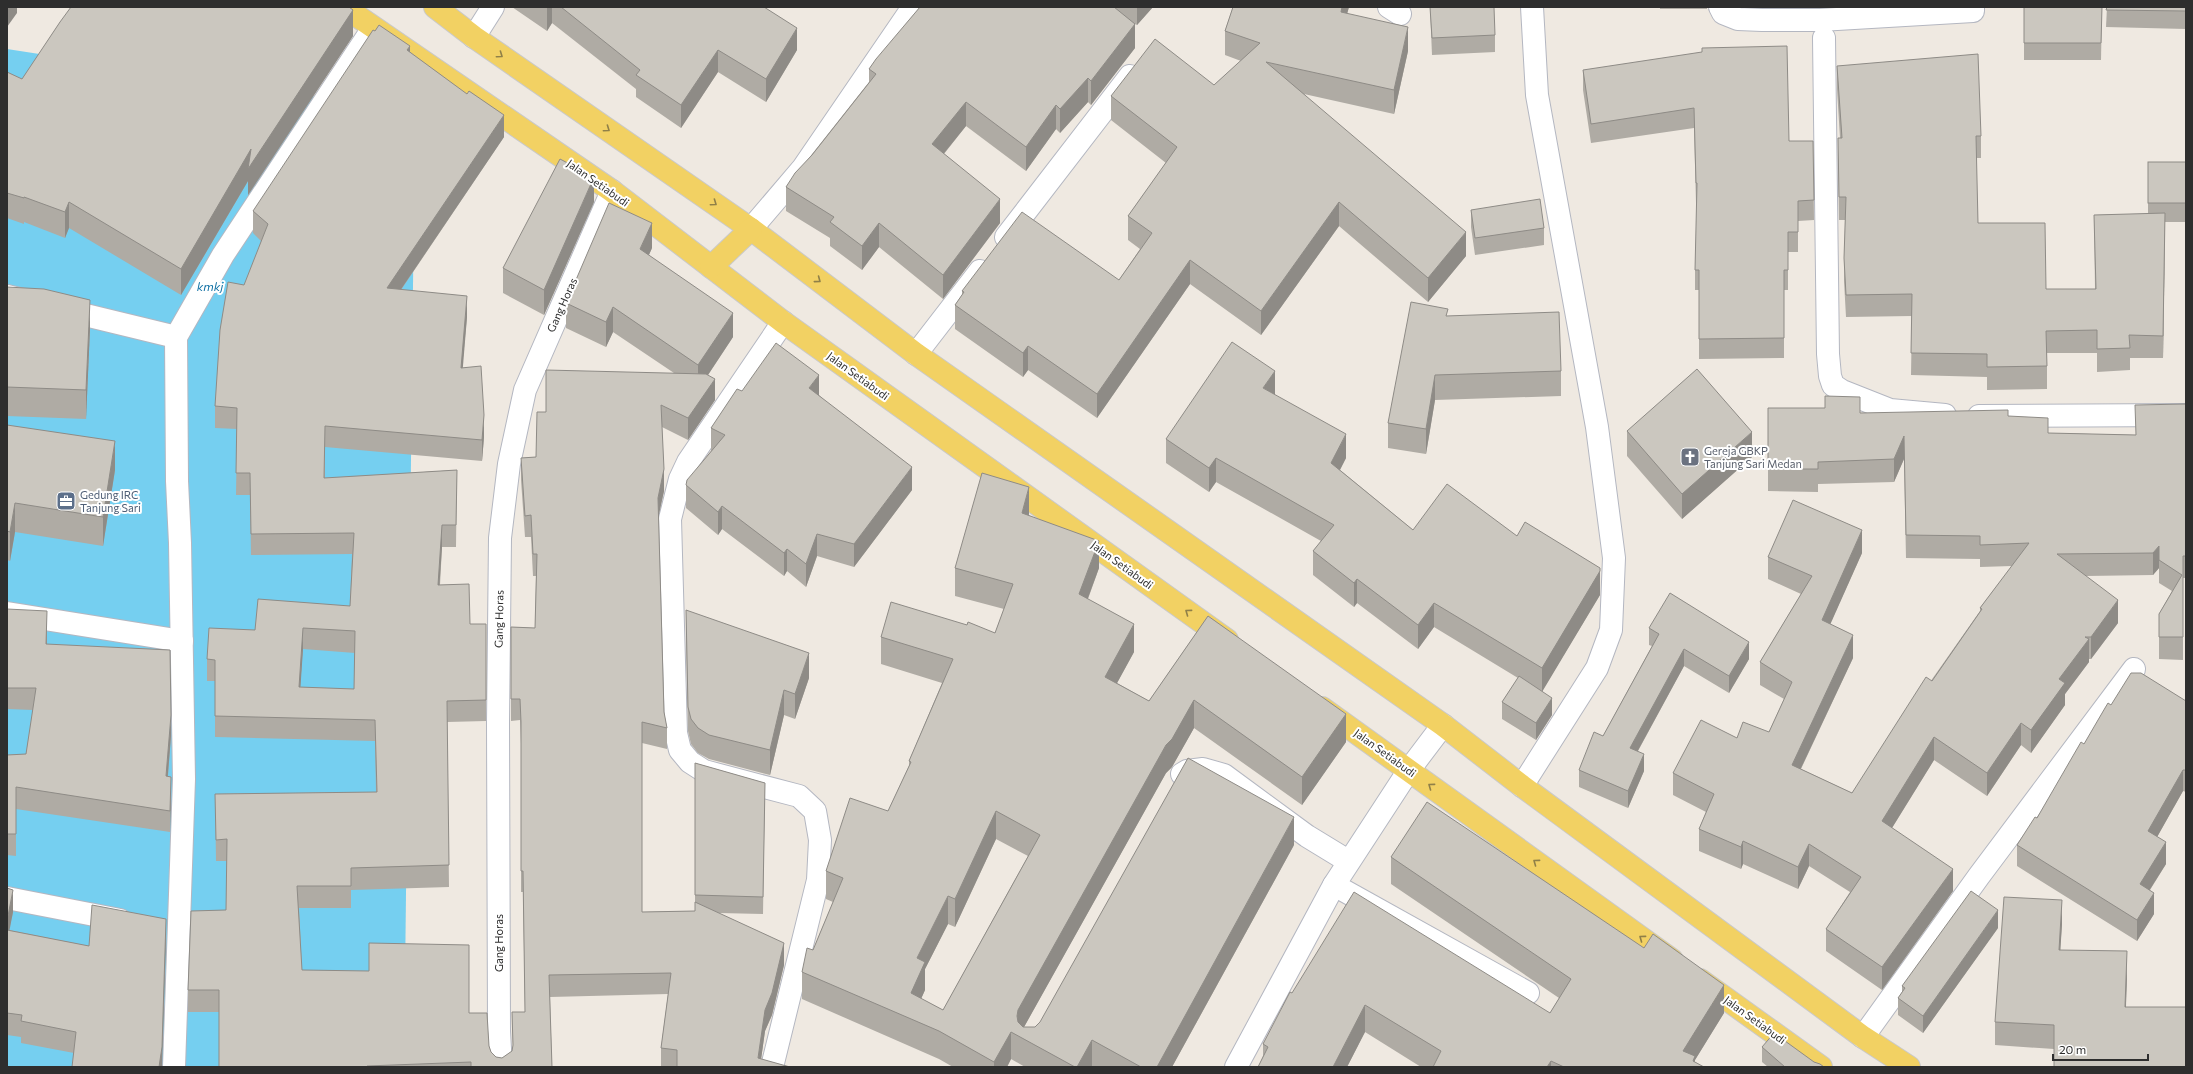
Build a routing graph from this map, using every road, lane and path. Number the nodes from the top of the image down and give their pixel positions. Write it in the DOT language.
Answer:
graph roads {
  1 [pos="344,7"];
  2 [pos="435,7"];
  3 [pos="493,7"];
  4 [pos="913,7"];
  5 [pos="1532,7"];
  6 [pos="1720,7"];
  7 [pos="1973,7"];
  8 [pos="373,28"];
  9 [pos="474,37"];
  10 [pos="1824,38"];
  11 [pos="1140,62"];
  12 [pos="612,191"];
  13 [pos="751,229"];
  14 [pos="711,267"];
  15 [pos="7,296"];
  16 [pos="783,322"];
  17 [pos="176,337"];
  18 [pos="916,354"];
  19 [pos="2186,415"];
  20 [pos="7,612"];
  21 [pos="182,641"];
  22 [pos="1241,650"];
  23 [pos="2134,669"];
  24 [pos="1306,696"];
  25 [pos="1443,725"];
  26 [pos="1409,770"];
  27 [pos="1522,786"];
  28 [pos="1170,792"];
  29 [pos="1348,862"];
  30 [pos="1334,885"];
  31 [pos="7,898"];
  32 [pos="139,924"];
  33 [pos="1528,993"];
  34 [pos="1863,1037"];
  35 [pos="174,1067"];
  36 [pos="502,1067"];
  37 [pos="772,1067"];
  38 [pos="1236,1067"];
  39 [pos="1821,1067"];
  40 [pos="1908,1067"];
  1 -- 8 [label="main road, Jalan Setiabudi"];
  2 -- 9 [label="main road"];
  3 -- 9 [label="street"];
  4 -- 13 [label="street"];
  5 -- 27 [label="street"];
  6 -- 7 [label="street"];
  8 -- 12 [label="main road, Jalan Setiabudi"];
  8 -- 17 [label="street"];
  9 -- 13 [label="main road, one-way"];
  10 -- 19 [label="street"];
  11 -- 18 [label="street"];
  12 -- 14 [label="main road, Jalan Setiabudi"];
  12 -- 36 [label="street, Gang Horas"];
  13 -- 14 [label="main road"];
  13 -- 18 [label="main road, one-way"];
  14 -- 16 [label="main road, Jalan Setiabudi"];
  15 -- 17 [label="street"];
  22 -- 16 [label="main road, Jalan Setiabudi, one-way"];
  16 -- 37 [label="street"];
  17 -- 21 [label="street"];
  18 -- 25 [label="main road"];
  20 -- 21 [label="street"];
  21 -- 35 [label="street"];
  23 -- 34 [label="street"];
  24 -- 26 [label="main road, Jalan Setiabudi"];
  25 -- 26 [label="street"];
  25 -- 27 [label="main road"];
  26 -- 29 [label="street"];
  39 -- 26 [label="main road, Jalan Setiabudi, one-way"];
  27 -- 34 [label="main road"];
  28 -- 29 [label="street"];
  29 -- 30 [label="street"];
  30 -- 33 [label="street"];
  30 -- 38 [label="street"];
  31 -- 32 [label="street"];
  34 -- 40 [label="main road"];
}
